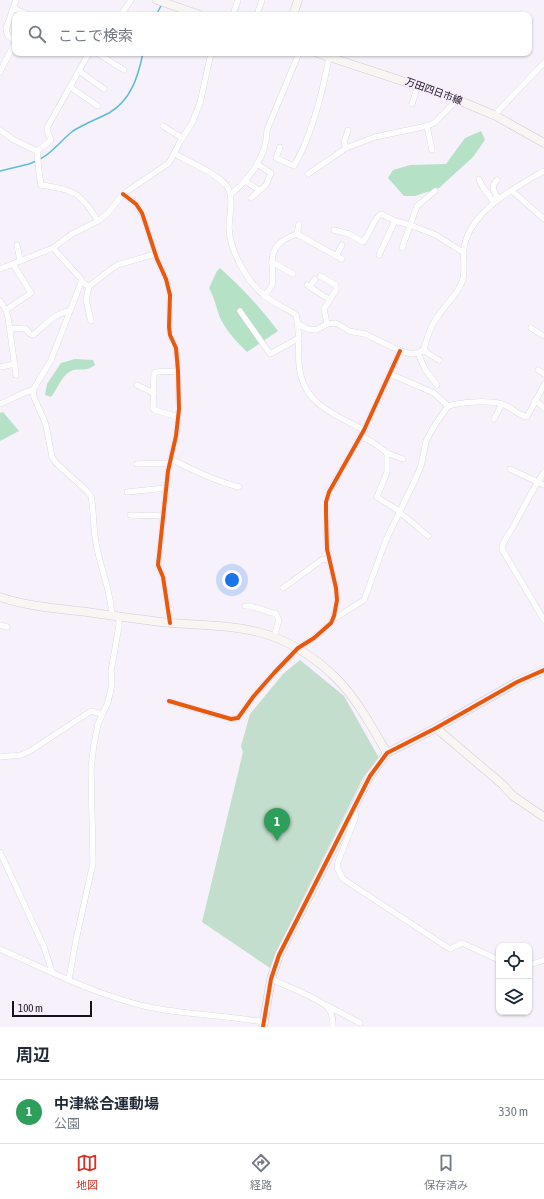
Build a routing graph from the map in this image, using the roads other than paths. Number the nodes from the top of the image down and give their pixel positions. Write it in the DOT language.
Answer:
graph roads {
  1 [pos="16,0"];
  2 [pos="131,0"];
  3 [pos="159,0"];
  4 [pos="238,0"];
  5 [pos="262,0"];
  6 [pos="298,0"];
  7 [pos="13,8"];
  8 [pos="22,12"];
  9 [pos="123,12"];
  10 [pos="192,12"];
  11 [pos="234,12"];
  12 [pos="258,12"];
  13 [pos="294,12"];
  14 [pos="12,39"];
  15 [pos="12,47"];
  16 [pos="87,56"];
  17 [pos="102,56"];
  18 [pos="210,56"];
  19 [pos="298,56"];
  20 [pos="326,56"];
  21 [pos="329,57"];
  22 [pos="544,63"];
  23 [pos="124,70"];
  24 [pos="79,71"];
  25 [pos="0,72"];
  26 [pos="418,85"];
  27 [pos="70,87"];
  28 [pos="104,89"];
  29 [pos="458,99"];
  30 [pos="412,104"];
  31 [pos="98,106"];
  32 [pos="496,116"];
  33 [pos="163,126"];
  34 [pos="427,126"];
  35 [pos="0,130"];
  36 [pos="348,130"];
  37 [pos="182,138"];
  38 [pos="544,143"];
  39 [pos="280,147"];
  40 [pos="346,148"];
  41 [pos="432,150"];
  42 [pos="37,151"];
  43 [pos="175,154"];
  44 [pos="256,164"];
  45 [pos="544,170"];
  46 [pos="308,174"];
  47 [pos="479,179"];
  48 [pos="497,180"];
  49 [pos="245,181"];
  50 [pos="259,190"];
  51 [pos="436,191"];
  52 [pos="512,191"];
  53 [pos="123,194"];
  54 [pos="231,194"];
  55 [pos="251,198"];
  56 [pos="496,200"];
  57 [pos="544,218"];
  58 [pos="98,221"];
  59 [pos="395,221"];
  60 [pos="299,224"];
  61 [pos="410,225"];
  62 [pos="334,230"];
  63 [pos="297,234"];
  64 [pos="17,244"];
  65 [pos="342,245"];
  66 [pos="53,248"];
  67 [pos="402,248"];
  68 [pos="464,253"];
  69 [pos="155,254"];
  70 [pos="379,255"];
  71 [pos="336,256"];
  72 [pos="342,259"];
  73 [pos="20,261"];
  74 [pos="272,262"];
  75 [pos="13,264"];
  76 [pos="0,267"];
  77 [pos="292,274"];
  78 [pos="81,282"];
  79 [pos="89,286"];
  80 [pos="264,296"];
  81 [pos="330,300"];
  82 [pos="0,301"];
  83 [pos="6,310"];
  84 [pos="70,311"];
  85 [pos="240,312"];
  86 [pos="91,321"];
  87 [pos="298,324"];
  88 [pos="327,324"];
  89 [pos="531,328"];
  90 [pos="10,329"];
  91 [pos="544,336"];
  92 [pos="299,338"];
  93 [pos="423,349"];
  94 [pos="400,351"];
  95 [pos="418,353"];
  96 [pos="438,360"];
  97 [pos="15,364"];
  98 [pos="0,367"];
  99 [pos="538,370"];
  100 [pos="178,371"];
  101 [pos="390,374"];
  102 [pos="544,374"];
  103 [pos="16,375"];
  104 [pos="136,385"];
  105 [pos="437,385"];
  106 [pos="544,385"];
  107 [pos="33,390"];
  108 [pos="154,393"];
  109 [pos="535,400"];
  110 [pos="0,404"];
  111 [pos="502,404"];
  112 [pos="448,406"];
  113 [pos="544,408"];
  114 [pos="178,417"];
  115 [pos="494,419"];
  116 [pos="364,430"];
  117 [pos="361,436"];
  118 [pos="387,453"];
  119 [pos="403,459"];
  120 [pos="170,461"];
  121 [pos="137,464"];
  122 [pos="510,469"];
  123 [pos="544,472"];
  124 [pos="537,481"];
  125 [pos="544,485"];
  126 [pos="239,487"];
  127 [pos="166,488"];
  128 [pos="126,492"];
  129 [pos="400,512"];
  130 [pos="130,515"];
  131 [pos="163,516"];
  132 [pos="428,536"];
  133 [pos="329,560"];
  134 [pos="283,588"];
  135 [pos="0,597"];
  136 [pos="246,606"];
  137 [pos="116,616"];
  138 [pos="332,620"];
  139 [pos="544,620"];
  140 [pos="170,623"];
  141 [pos="0,625"];
  142 [pos="7,627"];
  143 [pos="274,637"];
  144 [pos="298,648"];
  145 [pos="544,670"];
  146 [pos="170,701"];
  147 [pos="102,714"];
  148 [pos="436,728"];
  149 [pos="387,753"];
  150 [pos="0,757"];
  151 [pos="352,811"];
  152 [pos="544,817"];
  153 [pos="0,852"];
  154 [pos="0,949"];
  155 [pos="496,959"];
  156 [pos="544,960"];
  157 [pos="532,964"];
  158 [pos="52,972"];
  159 [pos="272,979"];
  160 [pos="69,980"];
  161 [pos="324,1003"];
  162 [pos="360,1023"];
  163 [pos="264,1024"];
  164 [pos="333,1027"];
  1 -- 7 [label="street"];
  2 -- 9 [label="street"];
  3 -- 10 [label="street"];
  4 -- 11 [label="street"];
  5 -- 12 [label="street"];
  6 -- 13 [label="street"];
  7 -- 8 [label="street"];
  7 -- 14 [label="street"];
  15 -- 25 [label="street"];
  16 -- 24 [label="street"];
  17 -- 23 [label="street"];
  18 -- 37 [label="street"];
  19 -- 44 [label="street"];
  20 -- 21 [label="street, 万田四日市線"];
  21 -- 26 [label="street, 万田四日市線"];
  21 -- 39 [label="street"];
  22 -- 32 [label="street"];
  24 -- 27 [label="street"];
  24 -- 28 [label="street"];
  26 -- 29 [label="street, 万田四日市線"];
  26 -- 30 [label="street"];
  27 -- 31 [label="street"];
  27 -- 42 [label="street"];
  29 -- 32 [label="street, 万田四日市線"];
  29 -- 34 [label="street"];
  32 -- 38 [label="street, 万田四日市線"];
  33 -- 37 [label="street"];
  34 -- 40 [label="street"];
  34 -- 41 [label="street"];
  35 -- 42 [label="street"];
  36 -- 40 [label="street"];
  37 -- 43 [label="street"];
  40 -- 46 [label="street"];
  42 -- 58 [label="street"];
  43 -- 53 [label="street"];
  43 -- 54 [label="street"];
  44 -- 49 [label="street"];
  44 -- 50 [label="street"];
  45 -- 52 [label="street"];
  47 -- 56 [label="street"];
  48 -- 56 [label="street"];
  49 -- 50 [label="street"];
  49 -- 54 [label="street"];
  50 -- 55 [label="street"];
  51 -- 61 [label="street"];
  52 -- 56 [label="street"];
  52 -- 57 [label="street"];
  53 -- 58 [label="street"];
  53 -- 69 [label="street"];
  54 -- 80 [label="street"];
  56 -- 68 [label="street"];
  58 -- 66 [label="street"];
  59 -- 61 [label="street"];
  59 -- 62 [label="street"];
  59 -- 70 [label="street"];
  60 -- 63 [label="street"];
  61 -- 67 [label="street"];
  61 -- 68 [label="street"];
  63 -- 71 [label="street"];
  63 -- 74 [label="street"];
  64 -- 73 [label="street"];
  65 -- 71 [label="street"];
  66 -- 73 [label="street"];
  66 -- 78 [label="street"];
  68 -- 93 [label="street"];
  69 -- 79 [label="street"];
  69 -- 100 [label="street"];
  71 -- 72 [label="street"];
  73 -- 75 [label="street"];
  74 -- 77 [label="street"];
  74 -- 80 [label="street"];
  75 -- 76 [label="street"];
  75 -- 83 [label="street"];
  78 -- 79 [label="street"];
  78 -- 84 [label="street"];
  79 -- 86 [label="street"];
  80 -- 87 [label="street"];
  81 -- 81 [label="street"];
  81 -- 88 [label="street"];
  82 -- 83 [label="street"];
  83 -- 90 [label="street"];
  84 -- 90 [label="street"];
  84 -- 107 [label="street"];
  85 -- 92 [label="street"];
  87 -- 88 [label="street"];
  87 -- 92 [label="street"];
  88 -- 94 [label="street"];
  89 -- 91 [label="street"];
  90 -- 97 [label="street"];
  92 -- 116 [label="street"];
  93 -- 95 [label="street"];
  93 -- 96 [label="street"];
  94 -- 95 [label="street"];
  94 -- 101 [label="street"];
  95 -- 105 [label="street"];
  97 -- 98 [label="street"];
  97 -- 103 [label="street"];
  99 -- 102 [label="street"];
  100 -- 108 [label="street"];
  100 -- 114 [label="street"];
  101 -- 112 [label="street"];
  101 -- 116 [label="street"];
  104 -- 108 [label="street"];
  106 -- 109 [label="street"];
  107 -- 110 [label="street"];
  107 -- 137 [label="street"];
  108 -- 114 [label="street"];
  109 -- 111 [label="street"];
  109 -- 113 [label="street"];
  111 -- 112 [label="street"];
  111 -- 115 [label="street"];
  112 -- 129 [label="street"];
  114 -- 120 [label="street"];
  116 -- 117 [label="street"];
  117 -- 118 [label="street"];
  117 -- 133 [label="street"];
  118 -- 119 [label="street"];
  118 -- 129 [label="street"];
  120 -- 121 [label="street"];
  120 -- 126 [label="street"];
  120 -- 127 [label="street"];
  122 -- 124 [label="street"];
  123 -- 124 [label="street"];
  124 -- 125 [label="street"];
  124 -- 139 [label="street"];
  127 -- 128 [label="street"];
  127 -- 131 [label="street"];
  129 -- 132 [label="street"];
  129 -- 138 [label="street"];
  130 -- 131 [label="street"];
  131 -- 140 [label="street"];
  133 -- 134 [label="street"];
  133 -- 138 [label="street"];
  135 -- 137 [label="street"];
  136 -- 143 [label="street"];
  137 -- 140 [label="street"];
  137 -- 147 [label="street"];
  138 -- 144 [label="street"];
  140 -- 143 [label="street"];
  141 -- 142 [label="street"];
  143 -- 144 [label="street"];
  144 -- 146 [label="street"];
  144 -- 149 [label="street"];
  145 -- 148 [label="street"];
  147 -- 150 [label="street"];
  147 -- 160 [label="street"];
  148 -- 149 [label="street"];
  148 -- 152 [label="street"];
  149 -- 151 [label="street"];
  151 -- 155 [label="street"];
  151 -- 159 [label="street"];
  153 -- 158 [label="street"];
  154 -- 158 [label="street"];
  156 -- 157 [label="street"];
  158 -- 160 [label="street"];
  159 -- 161 [label="street"];
  159 -- 163 [label="street"];
  160 -- 163 [label="street"];
  161 -- 162 [label="street"];
  161 -- 164 [label="street"];
}
